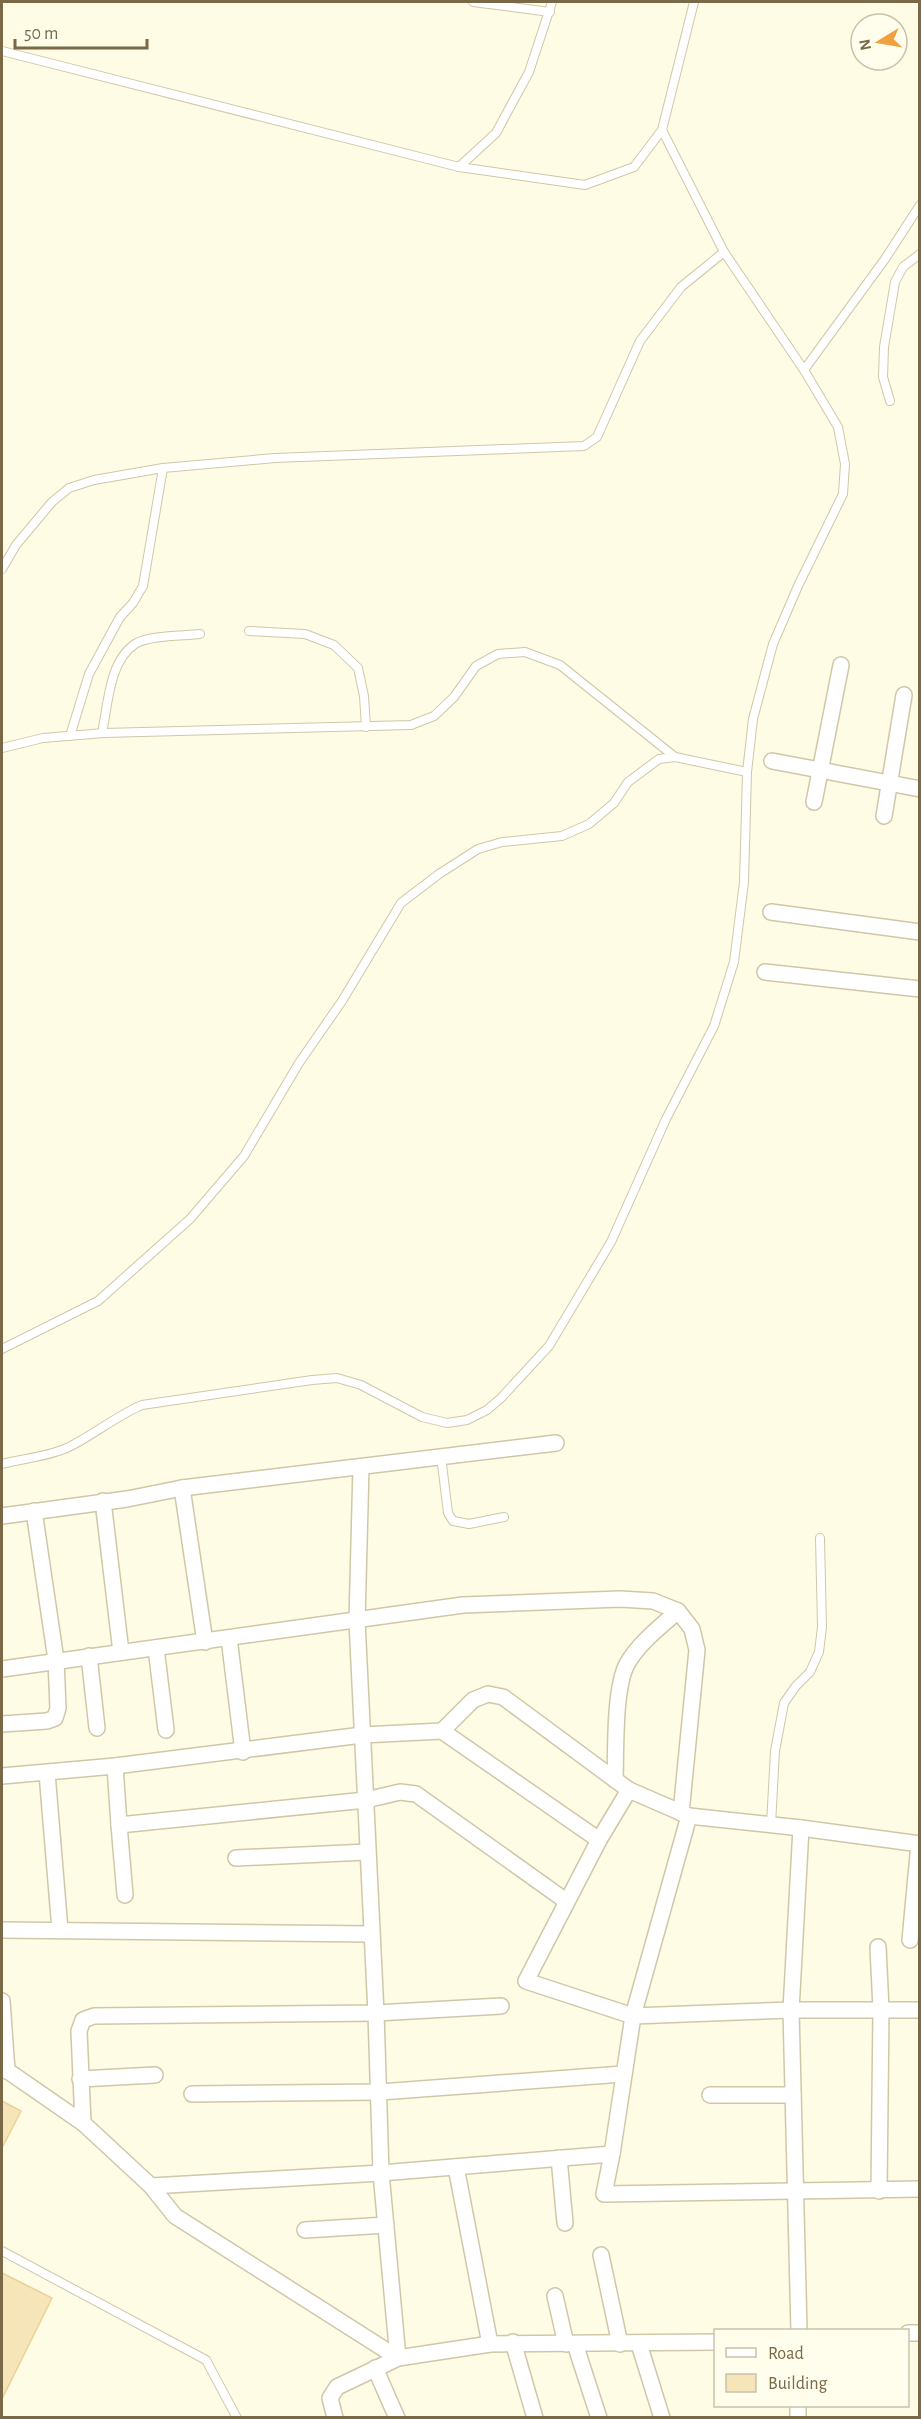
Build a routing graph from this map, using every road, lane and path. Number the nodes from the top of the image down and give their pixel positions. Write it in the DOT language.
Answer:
graph roads {
  1 [pos="473,2"];
  2 [pos="552,2"];
  3 [pos="694,2"];
  4 [pos="550,12"];
  5 [pos="2,51"];
  6 [pos="662,130"];
  7 [pos="459,167"];
  8 [pos="920,205"];
  9 [pos="724,252"];
  10 [pos="920,254"];
  11 [pos="804,370"];
  12 [pos="890,401"];
  13 [pos="163,468"];
  14 [pos="2,569"];
  15 [pos="249,631"];
  16 [pos="200,634"];
  17 [pos="841,665"];
  18 [pos="904,694"];
  19 [pos="366,727"];
  20 [pos="102,733"];
  21 [pos="70,736"];
  22 [pos="2,748"];
  23 [pos="675,757"];
  24 [pos="772,761"];
  25 [pos="820,771"];
  26 [pos="747,772"];
  27 [pos="890,784"];
  28 [pos="920,789"];
  29 [pos="814,802"];
  30 [pos="884,816"];
  31 [pos="771,912"];
  32 [pos="920,932"];
  33 [pos="765,972"];
  34 [pos="920,989"];
  35 [pos="2,1349"];
  36 [pos="556,1443"];
  37 [pos="441,1456"];
  38 [pos="2,1464"];
  39 [pos="361,1467"];
  40 [pos="182,1488"];
  41 [pos="103,1502"];
  42 [pos="34,1511"];
  43 [pos="2,1516"];
  44 [pos="504,1517"];
  45 [pos="820,1538"];
  46 [pos="678,1611"];
  47 [pos="357,1621"];
  48 [pos="229,1638"];
  49 [pos="205,1642"];
  50 [pos="156,1648"];
  51 [pos="121,1652"];
  52 [pos="89,1656"];
  53 [pos="56,1660"];
  54 [pos="2,1669"];
  55 [pos="2,1724"];
  56 [pos="98,1728"];
  57 [pos="166,1730"];
  58 [pos="442,1731"];
  59 [pos="362,1736"];
  60 [pos="243,1752"];
  61 [pos="115,1766"];
  62 [pos="47,1773"];
  63 [pos="2,1776"];
  64 [pos="615,1780"];
  65 [pos="629,1790"];
  66 [pos="366,1800"];
  67 [pos="685,1815"];
  68 [pos="119,1825"];
  69 [pos="771,1825"];
  70 [pos="801,1828"];
  71 [pos="599,1840"];
  72 [pos="919,1844"];
  73 [pos="367,1852"];
  74 [pos="236,1858"];
  75 [pos="125,1895"];
  76 [pos="566,1901"];
  77 [pos="2,1930"];
  78 [pos="60,1930"];
  79 [pos="371,1934"];
  80 [pos="910,1940"];
  81 [pos="878,1947"];
  82 [pos="2,2001"];
  83 [pos="501,2006"];
  84 [pos="881,2009"];
  85 [pos="791,2010"];
  86 [pos="920,2010"];
  87 [pos="376,2013"];
  88 [pos="633,2016"];
  89 [pos="4,2069"];
  90 [pos="623,2074"];
  91 [pos="155,2075"];
  92 [pos="80,2079"];
  93 [pos="380,2092"];
  94 [pos="192,2094"];
  95 [pos="710,2095"];
  96 [pos="793,2095"];
  97 [pos="83,2123"];
  98 [pos="612,2154"];
  99 [pos="560,2158"];
  100 [pos="456,2167"];
  101 [pos="381,2173"];
  102 [pos="151,2186"];
  103 [pos="920,2189"];
  104 [pos="879,2191"];
  105 [pos="794,2192"];
  106 [pos="566,2223"];
  107 [pos="386,2225"];
  108 [pos="305,2230"];
  109 [pos="2,2251"];
  110 [pos="601,2254"];
  111 [pos="555,2296"];
  112 [pos="799,2329"];
  113 [pos="513,2342"];
  114 [pos="714,2342"];
  115 [pos="490,2344"];
  116 [pos="570,2344"];
  117 [pos="620,2344"];
  118 [pos="639,2344"];
  119 [pos="398,2358"];
  120 [pos="375,2368"];
  121 [pos="237,2418"];
  122 [pos="335,2418"];
  123 [pos="397,2418"];
  124 [pos="535,2418"];
  125 [pos="599,2418"];
  126 [pos="662,2418"];
  1 -- 4 [label="lane"];
  2 -- 4 [label="lane"];
  3 -- 6 [label="lane"];
  4 -- 7 [label="lane"];
  5 -- 7 [label="lane"];
  6 -- 7 [label="lane"];
  6 -- 9 [label="lane"];
  8 -- 11 [label="lane"];
  9 -- 11 [label="lane"];
  9 -- 13 [label="lane"];
  10 -- 12 [label="lane"];
  11 -- 26 [label="lane"];
  13 -- 14 [label="lane"];
  13 -- 21 [label="lane"];
  15 -- 19 [label="lane"];
  16 -- 20 [label="lane"];
  17 -- 25 [label="street"];
  18 -- 27 [label="street"];
  19 -- 20 [label="lane"];
  19 -- 23 [label="lane"];
  20 -- 21 [label="lane"];
  21 -- 22 [label="lane"];
  23 -- 26 [label="lane"];
  23 -- 35 [label="lane"];
  24 -- 25 [label="street"];
  25 -- 27 [label="street"];
  25 -- 29 [label="street"];
  26 -- 38 [label="lane"];
  27 -- 28 [label="street"];
  27 -- 30 [label="street"];
  31 -- 32 [label="street"];
  33 -- 34 [label="street"];
  36 -- 37 [label="street"];
  37 -- 39 [label="street"];
  37 -- 44 [label="lane"];
  39 -- 40 [label="street"];
  39 -- 47 [label="street"];
  40 -- 41 [label="street"];
  40 -- 49 [label="street"];
  41 -- 42 [label="street"];
  41 -- 51 [label="street"];
  42 -- 43 [label="street"];
  42 -- 53 [label="street"];
  45 -- 69 [label="lane"];
  46 -- 47 [label="street"];
  46 -- 64 [label="street"];
  46 -- 67 [label="street"];
  47 -- 48 [label="street"];
  47 -- 59 [label="street"];
  48 -- 49 [label="street"];
  48 -- 60 [label="street"];
  49 -- 50 [label="street"];
  50 -- 51 [label="street"];
  50 -- 57 [label="street"];
  51 -- 52 [label="street"];
  52 -- 53 [label="street"];
  52 -- 56 [label="street"];
  53 -- 54 [label="street"];
  53 -- 55 [label="street"];
  58 -- 59 [label="street"];
  58 -- 64 [label="street"];
  58 -- 71 [label="street"];
  59 -- 60 [label="street"];
  59 -- 66 [label="street"];
  60 -- 61 [label="street"];
  61 -- 62 [label="street"];
  61 -- 68 [label="street"];
  62 -- 63 [label="street"];
  62 -- 78 [label="street"];
  64 -- 65 [label="street"];
  65 -- 67 [label="street"];
  65 -- 71 [label="street"];
  66 -- 68 [label="street"];
  66 -- 73 [label="street"];
  66 -- 76 [label="street"];
  67 -- 69 [label="street"];
  67 -- 88 [label="street"];
  68 -- 75 [label="street"];
  69 -- 70 [label="street"];
  70 -- 72 [label="street"];
  70 -- 85 [label="street"];
  71 -- 76 [label="street"];
  72 -- 80 [label="street"];
  73 -- 74 [label="street"];
  73 -- 79 [label="street"];
  76 -- 88 [label="street"];
  77 -- 78 [label="street"];
  78 -- 79 [label="street"];
  79 -- 87 [label="street"];
  81 -- 84 [label="street"];
  82 -- 89 [label="street"];
  83 -- 87 [label="street"];
  84 -- 85 [label="street"];
  84 -- 86 [label="street"];
  84 -- 104 [label="street"];
  85 -- 88 [label="street"];
  85 -- 96 [label="street"];
  87 -- 92 [label="street"];
  87 -- 93 [label="street"];
  88 -- 90 [label="street"];
  89 -- 97 [label="street"];
  90 -- 93 [label="street"];
  90 -- 98 [label="street"];
  91 -- 92 [label="street"];
  92 -- 97 [label="street"];
  93 -- 94 [label="street"];
  93 -- 101 [label="street"];
  95 -- 96 [label="street"];
  96 -- 105 [label="street"];
  97 -- 102 [label="street"];
  98 -- 99 [label="street"];
  98 -- 105 [label="street"];
  99 -- 100 [label="street"];
  99 -- 106 [label="street"];
  100 -- 101 [label="street"];
  100 -- 115 [label="street"];
  101 -- 102 [label="street"];
  101 -- 107 [label="street"];
  102 -- 119 [label="street"];
  103 -- 104 [label="street"];
  104 -- 105 [label="street"];
  105 -- 112 [label="street"];
  107 -- 108 [label="street"];
  107 -- 119 [label="street"];
  109 -- 121 [label="lane"];
  110 -- 117 [label="street"];
  111 -- 116 [label="street"];
  113 -- 115 [label="street"];
  113 -- 116 [label="street"];
  113 -- 124 [label="street"];
  114 -- 118 [label="street"];
  115 -- 119 [label="street"];
  116 -- 117 [label="street"];
  116 -- 125 [label="street"];
  117 -- 118 [label="street"];
  118 -- 126 [label="street"];
  119 -- 120 [label="street"];
  120 -- 122 [label="street"];
  120 -- 123 [label="street"];
}
